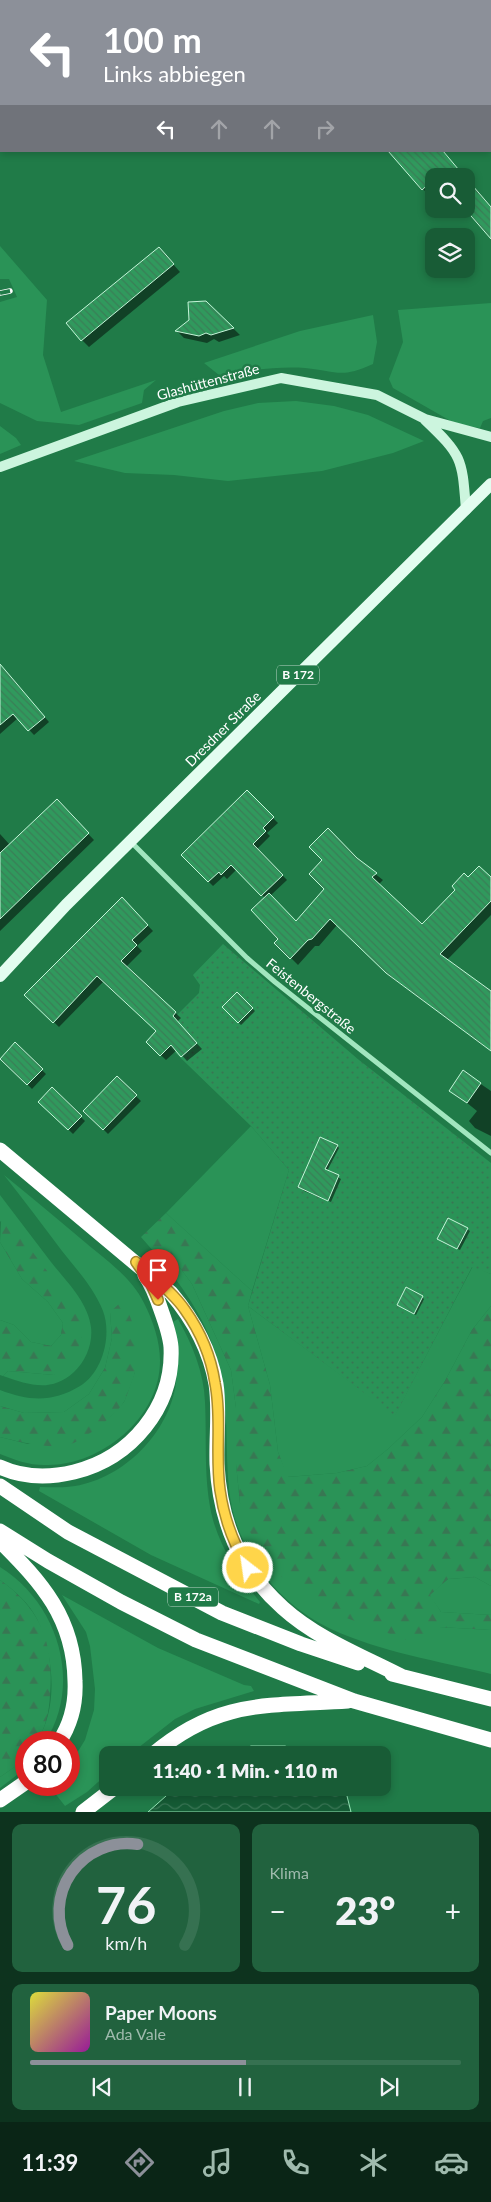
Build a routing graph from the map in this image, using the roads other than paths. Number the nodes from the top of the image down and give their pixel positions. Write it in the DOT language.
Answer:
graph roads {
  1 [pos="425,419"];
  2 [pos="491,437"];
  3 [pos="0,467"];
  4 [pos="491,484"];
  5 [pos="466,510"];
  6 [pos="130,841"];
  7 [pos="0,976"];
  8 [pos="0,1150"];
  9 [pos="491,1153"];
  10 [pos="136,1262"];
  11 [pos="0,1467"];
  12 [pos="0,1486"];
  13 [pos="0,1531"];
  14 [pos="0,1541"];
  15 [pos="401,1676"];
  16 [pos="491,1699"];
  17 [pos="354,1701"];
  18 [pos="64,1731"];
  19 [pos="491,1740"];
  20 [pos="164,1746"];
  21 [pos="15,1790"];
  22 [pos="104,1796"];
  23 [pos="0,1800"];
  24 [pos="83,1812"];
  1 -- 2 [label="street, Glashüttenstraße"];
  1 -- 3 [label="street, Glashüttenstraße"];
  1 -- 5 [label="street, Glashüttenstraße"];
  4 -- 5 [label="main road, Dresdner Straße / B 172"];
  5 -- 6 [label="main road, Dresdner Straße / B 172"];
  6 -- 7 [label="main road, Dresdner Straße / B 172"];
  6 -- 9 [label="street, Feistenbergstraße"];
  8 -- 10 [label="highway"];
  10 -- 11 [label="highway"];
  10 -- 15 [label="highway"];
  12 -- 15 [label="highway, B 172a"];
  13 -- 17 [label="highway, B 172a"];
  14 -- 18 [label="highway"];
  15 -- 16 [label="highway, B 172a"];
  17 -- 19 [label="highway, B 172a"];
  17 -- 20 [label="highway"];
  21 -- 23 [label="highway"];
  22 -- 24 [label="highway"];
}
